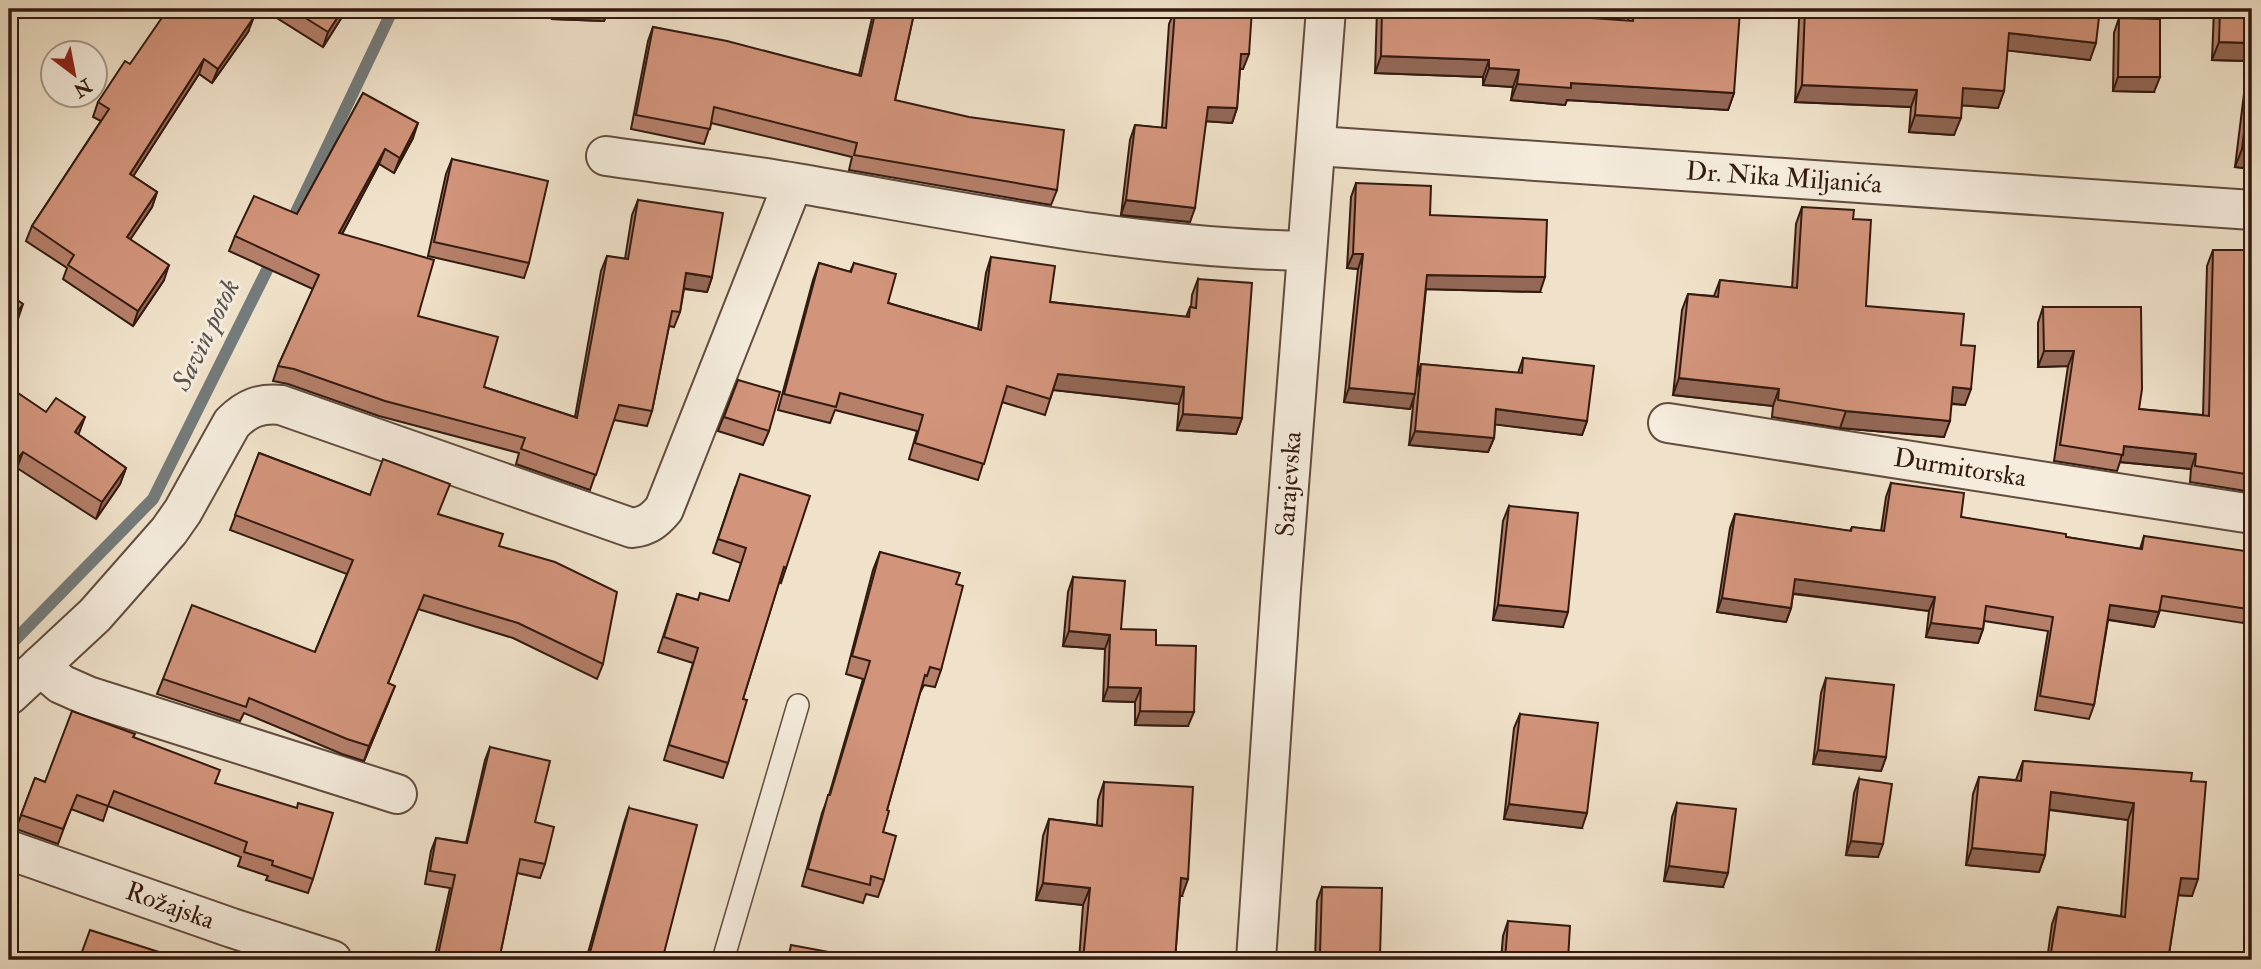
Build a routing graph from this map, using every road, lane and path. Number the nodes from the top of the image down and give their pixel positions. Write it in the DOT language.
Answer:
graph roads {
  1 [pos="1326,9"];
  2 [pos="1317,146"];
  3 [pos="606,156"];
  4 [pos="793,183"];
  5 [pos="2252,210"];
  6 [pos="1307,251"];
  7 [pos="1668,422"];
  8 [pos="2252,514"];
  9 [pos="40,666"];
  10 [pos="9,695"];
  11 [pos="798,705"];
  12 [pos="397,794"];
  13 [pos="9,850"];
  14 [pos="332,960"];
  15 [pos="723,960"];
  16 [pos="1256,960"];
  1 -- 2 [label="street, Sarajevska"];
  2 -- 5 [label="street, Dr. Nika Miljanića"];
  2 -- 6 [label="street, Sarajevska"];
  3 -- 4 [label="street"];
  4 -- 6 [label="street"];
  4 -- 9 [label="street"];
  6 -- 16 [label="street, Sarajevska"];
  7 -- 8 [label="street, Durmitorska"];
  9 -- 10 [label="street"];
  9 -- 12 [label="street"];
  11 -- 15 [label="lane"];
  13 -- 14 [label="street, Rožajska"];
}
